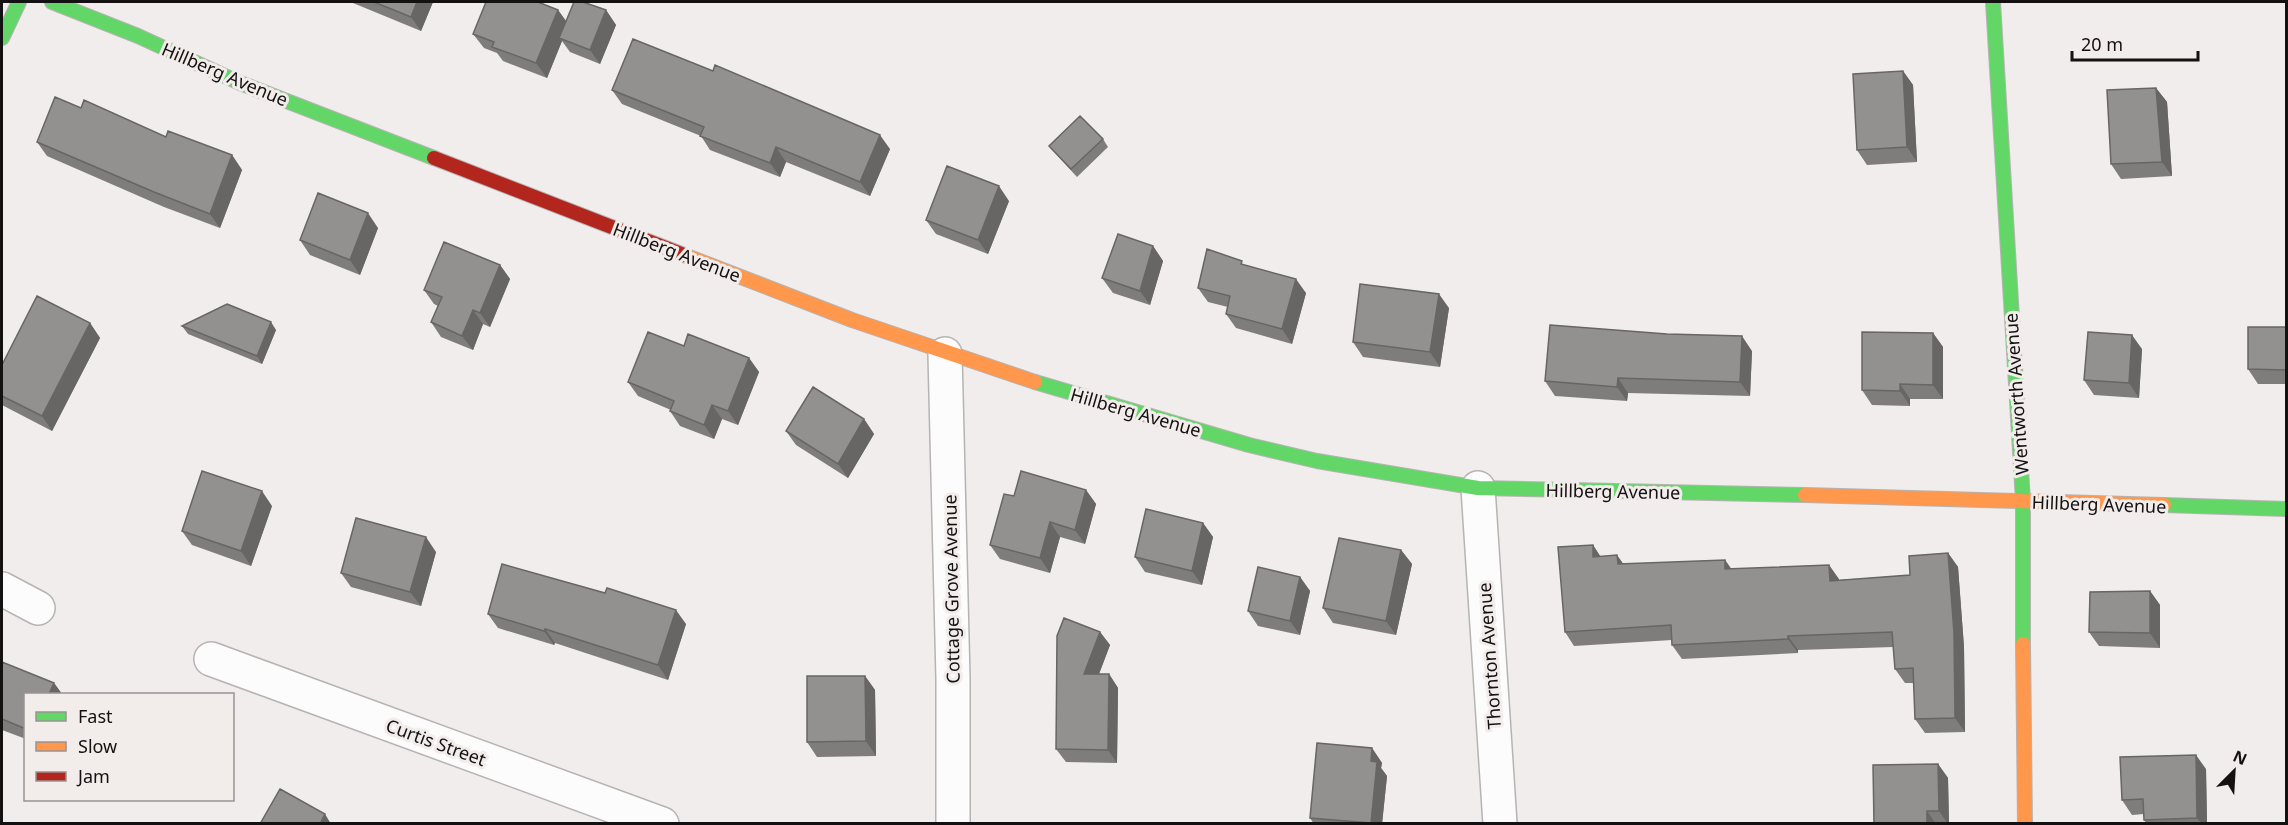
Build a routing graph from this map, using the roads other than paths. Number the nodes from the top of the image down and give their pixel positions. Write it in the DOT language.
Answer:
graph roads {
  1 [pos="19,2"];
  2 [pos="52,2"];
  3 [pos="1993,2"];
  4 [pos="2,38"];
  5 [pos="945,354"];
  6 [pos="1478,488"];
  7 [pos="2023,501"];
  8 [pos="2286,509"];
  9 [pos="2,589"];
  10 [pos="38,608"];
  11 [pos="211,658"];
  12 [pos="662,824"];
  13 [pos="953,824"];
  14 [pos="1500,824"];
  15 [pos="2025,824"];
  1 -- 4 [label="street"];
  2 -- 5 [label="street, Hillberg Avenue"];
  3 -- 7 [label="street, Wentworth Avenue"];
  5 -- 6 [label="street, Hillberg Avenue"];
  5 -- 13 [label="street, Cottage Grove Avenue"];
  6 -- 7 [label="street, Hillberg Avenue"];
  6 -- 14 [label="street, Thornton Avenue"];
  7 -- 8 [label="street, Hillberg Avenue"];
  7 -- 15 [label="street, Wentworth Avenue"];
  9 -- 10 [label="street"];
  11 -- 12 [label="street, Curtis Street"];
}
